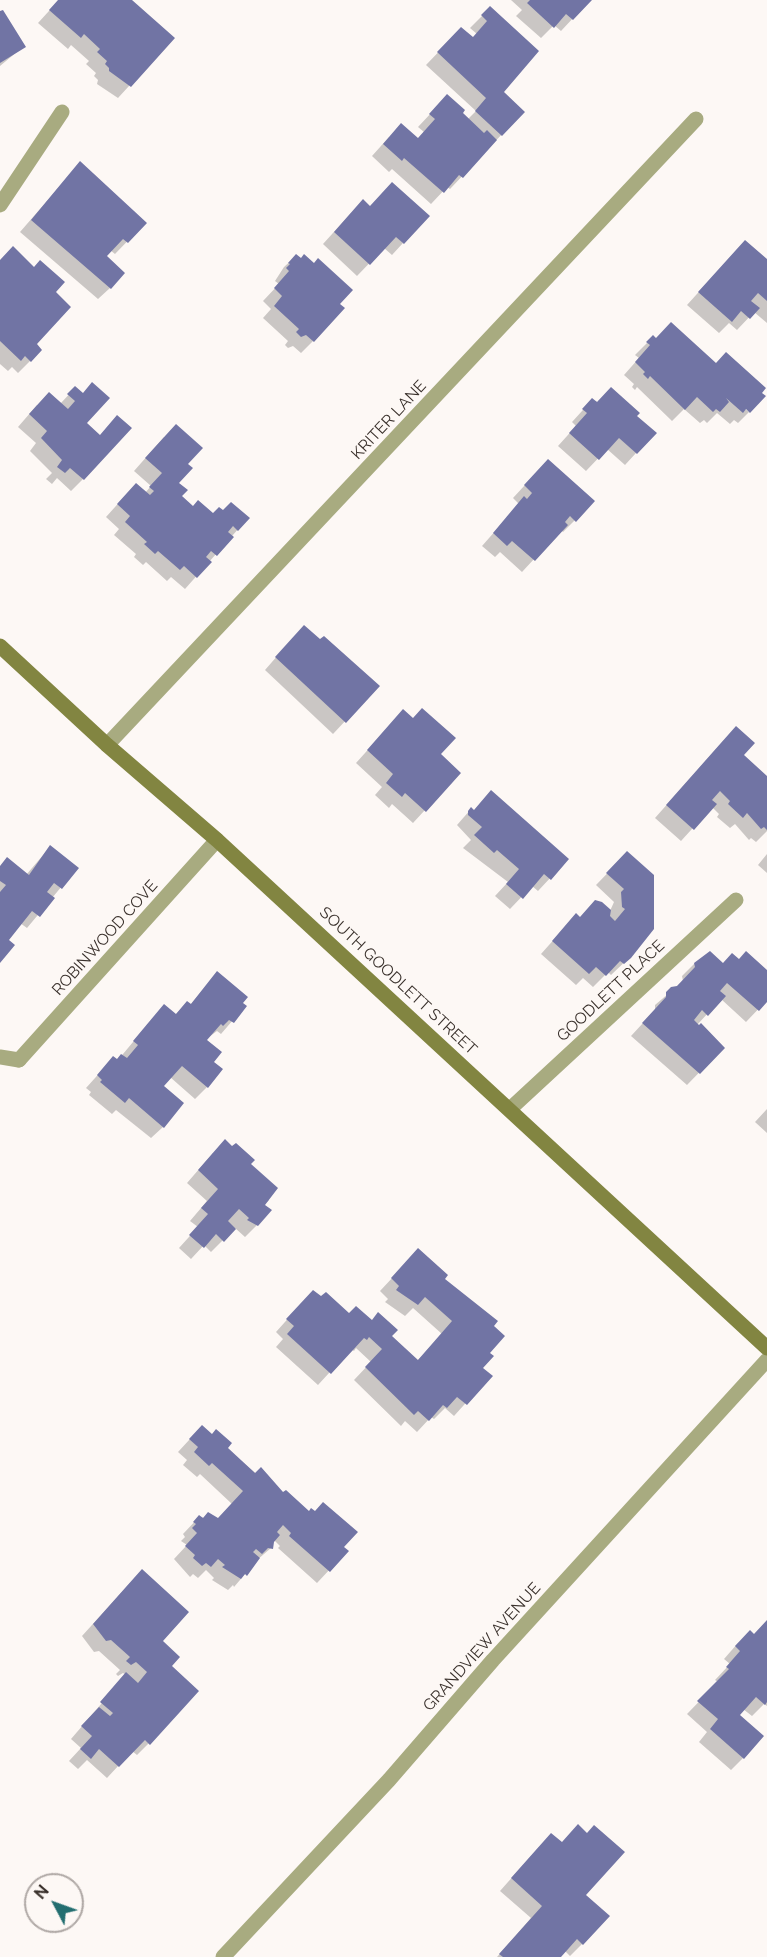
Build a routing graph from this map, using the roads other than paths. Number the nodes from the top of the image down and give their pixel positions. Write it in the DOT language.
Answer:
graph roads {
  1 [pos="62,112"];
  2 [pos="696,119"];
  3 [pos="0,205"];
  4 [pos="0,646"];
  5 [pos="107,745"];
  6 [pos="217,840"];
  7 [pos="736,900"];
  8 [pos="0,1057"];
  9 [pos="510,1109"];
  10 [pos="767,1348"];
  11 [pos="767,1360"];
  12 [pos="222,1957"];
  1 -- 3 [label="street"];
  2 -- 5 [label="street, KRITER LANE"];
  4 -- 5 [label="main road, SOUTH GOODLETT STREET"];
  5 -- 6 [label="main road, SOUTH GOODLETT STREET"];
  6 -- 8 [label="street, ROBINWOOD COVE"];
  6 -- 9 [label="main road, SOUTH GOODLETT STREET"];
  7 -- 9 [label="street, GOODLETT PLACE"];
  9 -- 10 [label="main road, SOUTH GOODLETT STREET"];
  11 -- 12 [label="street, GRANDVIEW AVENUE"];
}
